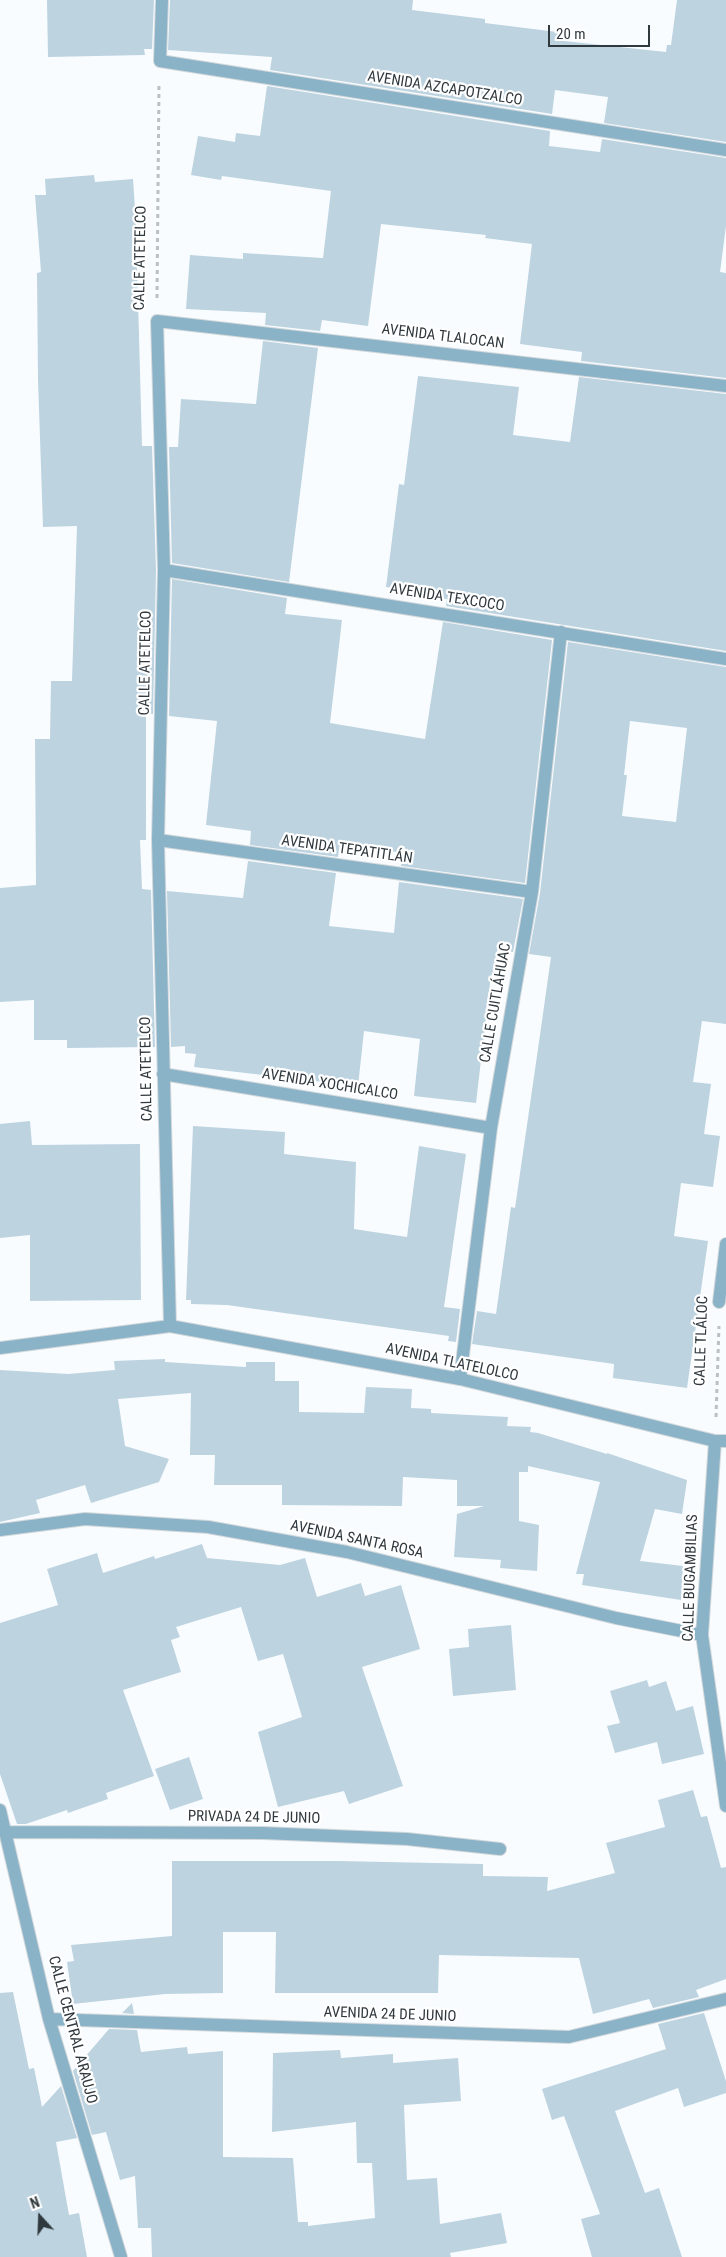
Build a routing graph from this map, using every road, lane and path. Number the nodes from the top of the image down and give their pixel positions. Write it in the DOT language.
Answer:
graph roads {
  1 [pos="162,0"];
  2 [pos="160,61"];
  3 [pos="726,150"];
  4 [pos="157,321"];
  5 [pos="726,386"];
  6 [pos="164,570"];
  7 [pos="561,632"];
  8 [pos="726,659"];
  9 [pos="158,840"];
  10 [pos="532,892"];
  11 [pos="163,1074"];
  12 [pos="491,1128"];
  13 [pos="726,1244"];
  14 [pos="719,1302"];
  15 [pos="170,1326"];
  16 [pos="0,1348"];
  17 [pos="460,1379"];
  18 [pos="721,1441"];
  19 [pos="0,1530"];
  20 [pos="702,1635"];
  21 [pos="726,1806"];
  22 [pos="0,1810"];
  23 [pos="7,1832"];
  24 [pos="500,1849"];
  25 [pos="726,1998"];
  26 [pos="49,2019"];
  27 [pos="122,2257"];
  1 -- 2 [label="street"];
  2 -- 3 [label="street, AVENIDA AZCAPOTZALCO"];
  2 -- 4 [label="path, CALLE ATETELCO"];
  4 -- 5 [label="street, AVENIDA TLALOCAN"];
  4 -- 6 [label="street, CALLE ATETELCO"];
  6 -- 7 [label="street, AVENIDA TEXCOCO"];
  6 -- 9 [label="street, CALLE ATETELCO"];
  7 -- 8 [label="street, AVENIDA TEXCOCO"];
  7 -- 10 [label="street, CALLE CUITLÁHUAC"];
  9 -- 10 [label="street, AVENIDA TEPATITLÁN"];
  9 -- 11 [label="street, CALLE ATETELCO"];
  10 -- 12 [label="street, CALLE CUITLÁHUAC"];
  11 -- 12 [label="street, AVENIDA XOCHICALCO"];
  11 -- 15 [label="street, CALLE ATETELCO"];
  12 -- 17 [label="street, CALLE CUITLÁHUAC"];
  13 -- 14 [label="street, CALLE TLÁLOC"];
  14 -- 18 [label="path, CALLE TLÁLOC"];
  15 -- 16 [label="street, AVENIDA TLATELOLCO"];
  15 -- 17 [label="street, AVENIDA TLATELOLCO"];
  17 -- 18 [label="street, AVENIDA TLATELOLCO"];
  18 -- 20 [label="street, CALLE BUGAMBILIAS"];
  19 -- 20 [label="street, AVENIDA SANTA ROSA"];
  20 -- 21 [label="street, CALLE BUGAMBILIAS"];
  22 -- 23 [label="street, CALLE CENTRAL ARAUJO"];
  23 -- 24 [label="street, PRIVADA 24 DE JUNIO"];
  23 -- 26 [label="street, CALLE CENTRAL ARAUJO"];
  25 -- 26 [label="street, AVENIDA 24 DE JUNIO"];
  26 -- 27 [label="street, CALLE CENTRAL ARAUJO"];
}
